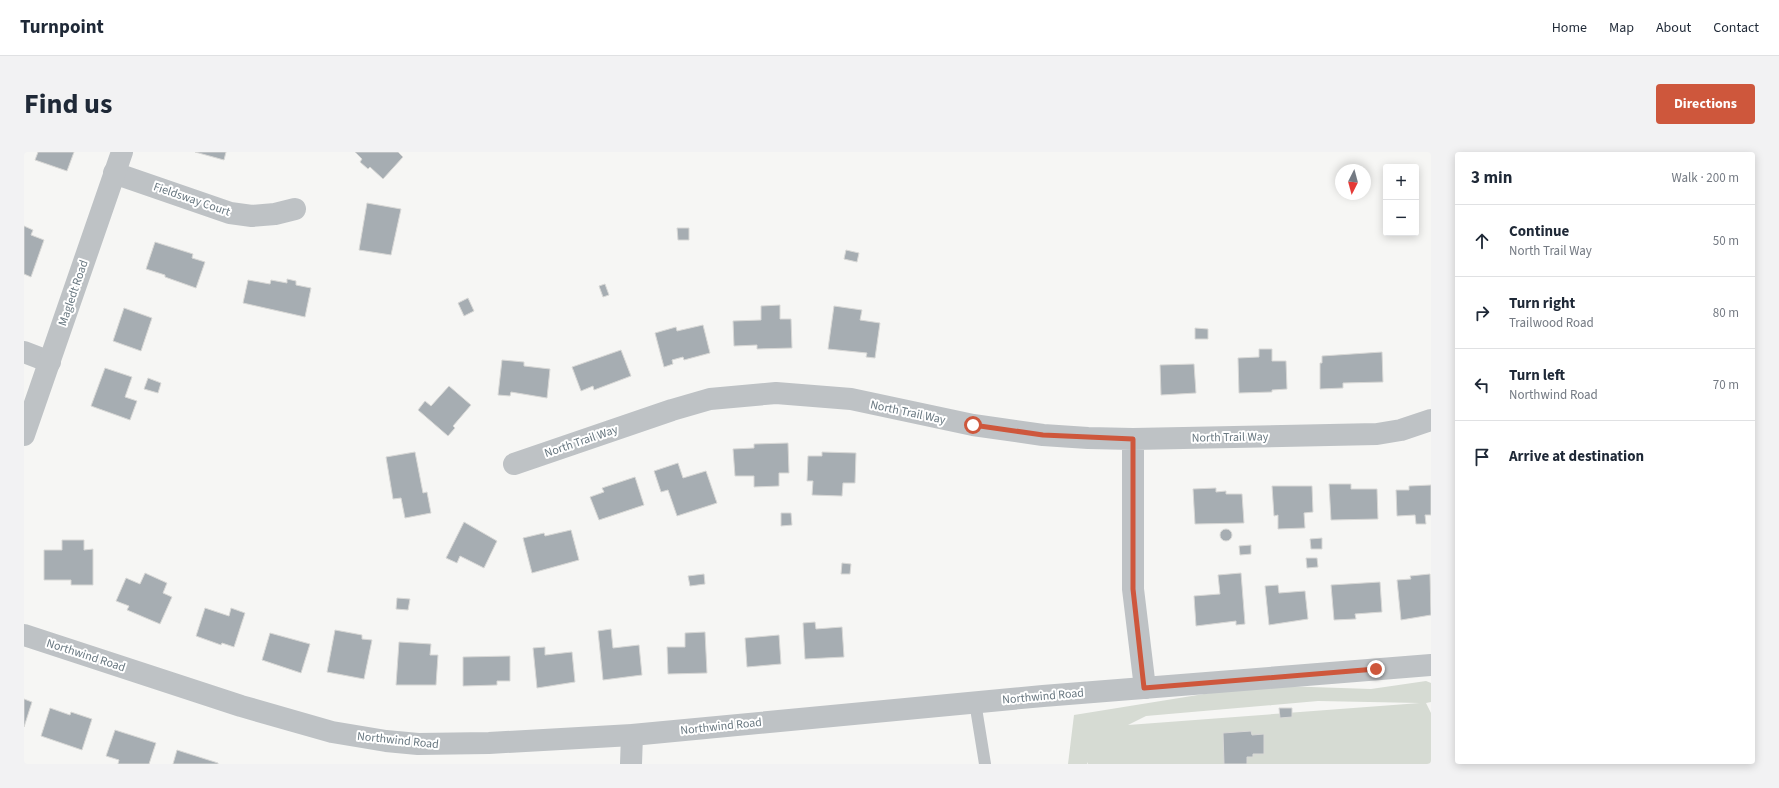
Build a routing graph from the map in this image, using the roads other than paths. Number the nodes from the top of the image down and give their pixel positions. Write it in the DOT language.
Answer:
graph roads {
  1 [pos="122,152"];
  2 [pos="114,173"];
  3 [pos="295,209"];
  4 [pos="24,352"];
  5 [pos="50,362"];
  6 [pos="1431,420"];
  7 [pos="24,435"];
  8 [pos="1133,439"];
  9 [pos="514,464"];
  10 [pos="24,635"];
  11 [pos="1431,665"];
  12 [pos="1144,688"];
  13 [pos="975,702"];
  14 [pos="632,735"];
  15 [pos="631,764"];
  16 [pos="985,764"];
  1 -- 2 [label="street, Magledt Road"];
  2 -- 3 [label="street, Fieldsway Court"];
  2 -- 5 [label="street, Magledt Road"];
  4 -- 5 [label="street"];
  5 -- 7 [label="street, Magledt Road"];
  6 -- 8 [label="street, North Trail Way"];
  8 -- 9 [label="street, North Trail Way"];
  8 -- 12 [label="street"];
  10 -- 14 [label="street, Northwind Road"];
  11 -- 12 [label="street, Northwind Road"];
  12 -- 13 [label="street, Northwind Road"];
  13 -- 14 [label="street, Northwind Road"];
  13 -- 16 [label="lane"];
  14 -- 15 [label="street"];
}
